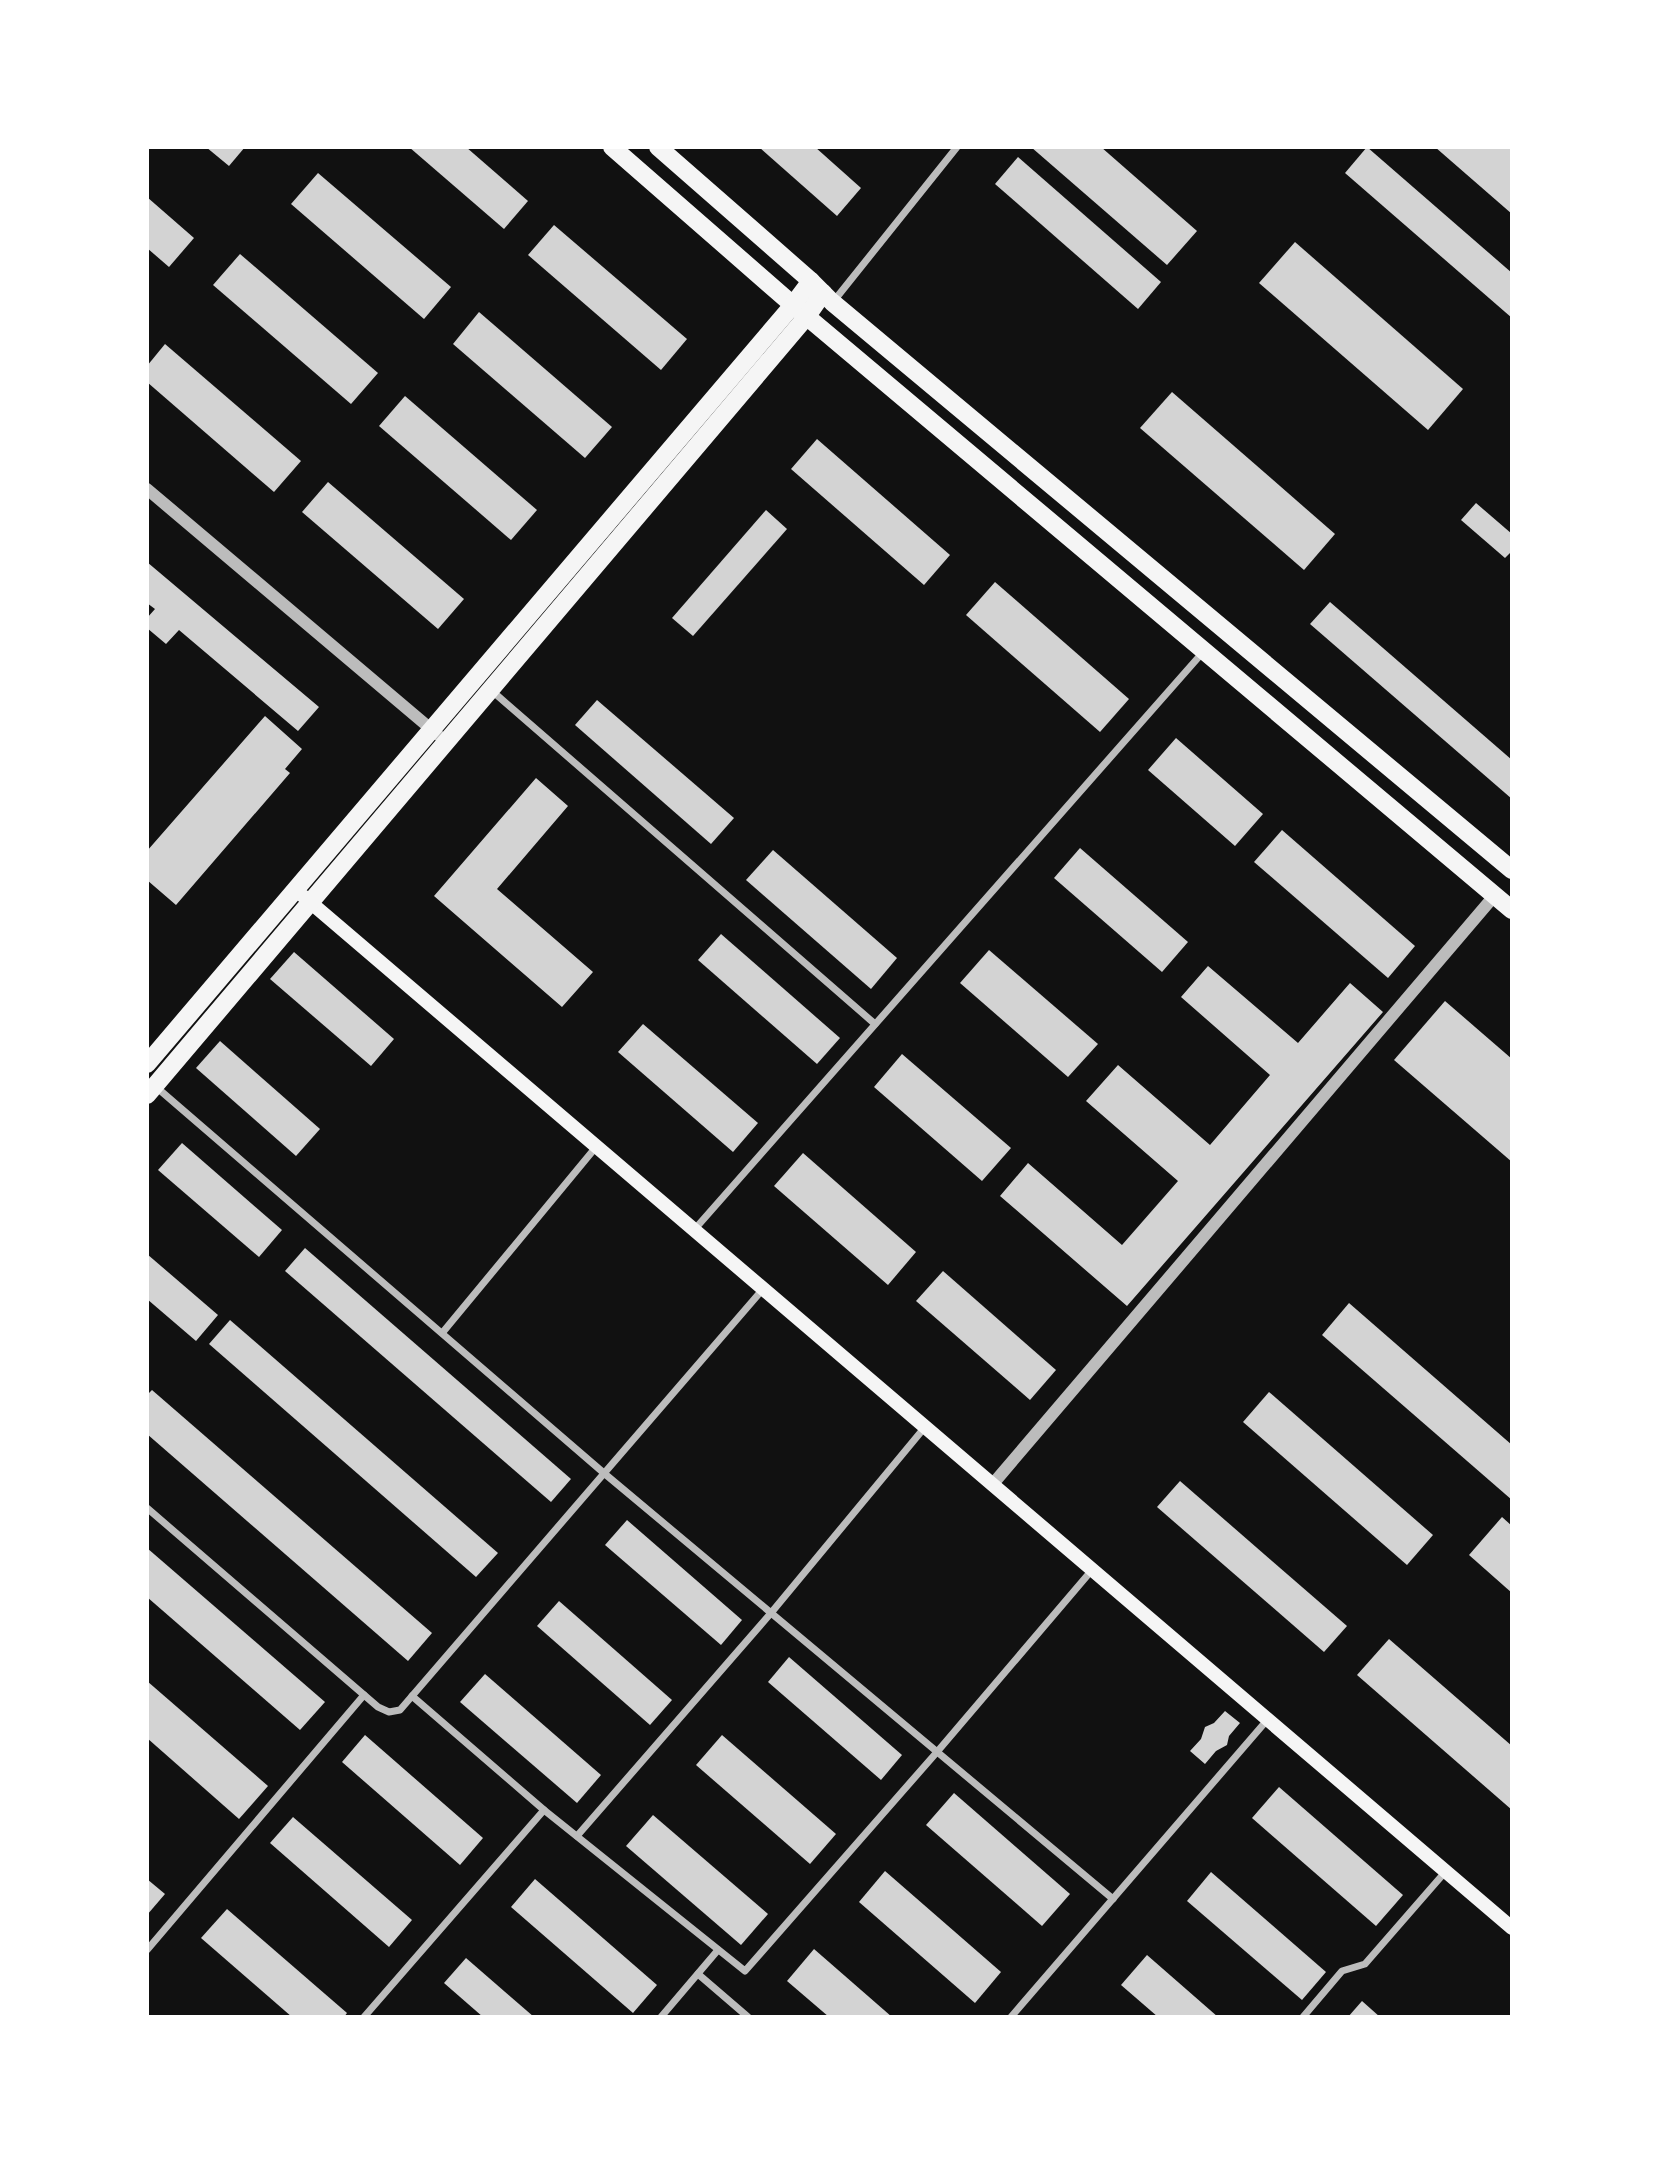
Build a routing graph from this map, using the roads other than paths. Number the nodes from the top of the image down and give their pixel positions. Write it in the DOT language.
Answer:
graph roads {
  1 [pos="612,147"];
  2 [pos="658,147"];
  3 [pos="957,147"];
  4 [pos="822,292"];
  5 [pos="800,310"];
  6 [pos="147,489"];
  7 [pos="1204,651"];
  8 [pos="491,689"];
  9 [pos="431,730"];
  10 [pos="446,742"];
  11 [pos="1512,870"];
  12 [pos="1495,895"];
  13 [pos="303,896"];
  14 [pos="1512,910"];
  15 [pos="876,1024"];
  16 [pos="147,1064"];
  17 [pos="151,1091"];
  18 [pos="596,1147"];
  19 [pos="694,1230"];
  20 [pos="763,1289"];
  21 [pos="443,1332"];
  22 [pos="925,1427"];
  23 [pos="605,1474"];
  24 [pos="992,1485"];
  25 [pos="147,1508"];
  26 [pos="1093,1570"];
  27 [pos="771,1613"];
  28 [pos="364,1695"];
  29 [pos="412,1696"];
  30 [pos="1268,1719"];
  31 [pos="937,1752"];
  32 [pos="544,1810"];
  33 [pos="577,1836"];
  34 [pos="1446,1871"];
  35 [pos="1113,1899"];
  36 [pos="1512,1928"];
  37 [pos="147,1950"];
  38 [pos="718,1950"];
  39 [pos="698,1974"];
  40 [pos="364,2017"];
  41 [pos="661,2017"];
  42 [pos="748,2017"];
  43 [pos="1011,2017"];
  44 [pos="1303,2017"];
  1 -- 5 [label="main road"];
  2 -- 4 [label="main road"];
  3 -- 4 [label="street"];
  4 -- 5 [label="main road"];
  4 -- 11 [label="main road"];
  5 -- 7 [label="main road"];
  5 -- 8 [label="main road"];
  5 -- 9 [label="main road"];
  6 -- 9 [label="street"];
  7 -- 12 [label="main road"];
  7 -- 15 [label="street"];
  8 -- 10 [label="main road"];
  8 -- 15 [label="street"];
  9 -- 10 [label="street"];
  9 -- 13 [label="main road"];
  10 -- 13 [label="main road"];
  12 -- 14 [label="main road"];
  12 -- 24 [label="street"];
  13 -- 16 [label="main road"];
  13 -- 17 [label="main road"];
  13 -- 18 [label="main road"];
  15 -- 19 [label="street"];
  17 -- 21 [label="street"];
  18 -- 19 [label="main road"];
  18 -- 21 [label="street"];
  19 -- 20 [label="main road"];
  20 -- 22 [label="main road"];
  20 -- 23 [label="street"];
  21 -- 23 [label="street"];
  22 -- 24 [label="main road"];
  22 -- 27 [label="street"];
  23 -- 27 [label="street"];
  23 -- 29 [label="street"];
  24 -- 26 [label="main road"];
  25 -- 28 [label="street"];
  26 -- 30 [label="main road"];
  26 -- 31 [label="street"];
  27 -- 31 [label="street"];
  27 -- 33 [label="street"];
  28 -- 29 [label="street"];
  28 -- 37 [label="street"];
  29 -- 32 [label="street"];
  30 -- 34 [label="main road"];
  30 -- 35 [label="street"];
  31 -- 35 [label="street"];
  31 -- 38 [label="street"];
  32 -- 33 [label="street"];
  32 -- 40 [label="street"];
  33 -- 38 [label="street"];
  34 -- 36 [label="main road"];
  34 -- 44 [label="street"];
  35 -- 43 [label="street"];
  38 -- 39 [label="street"];
  39 -- 41 [label="street"];
  39 -- 42 [label="street"];
}
